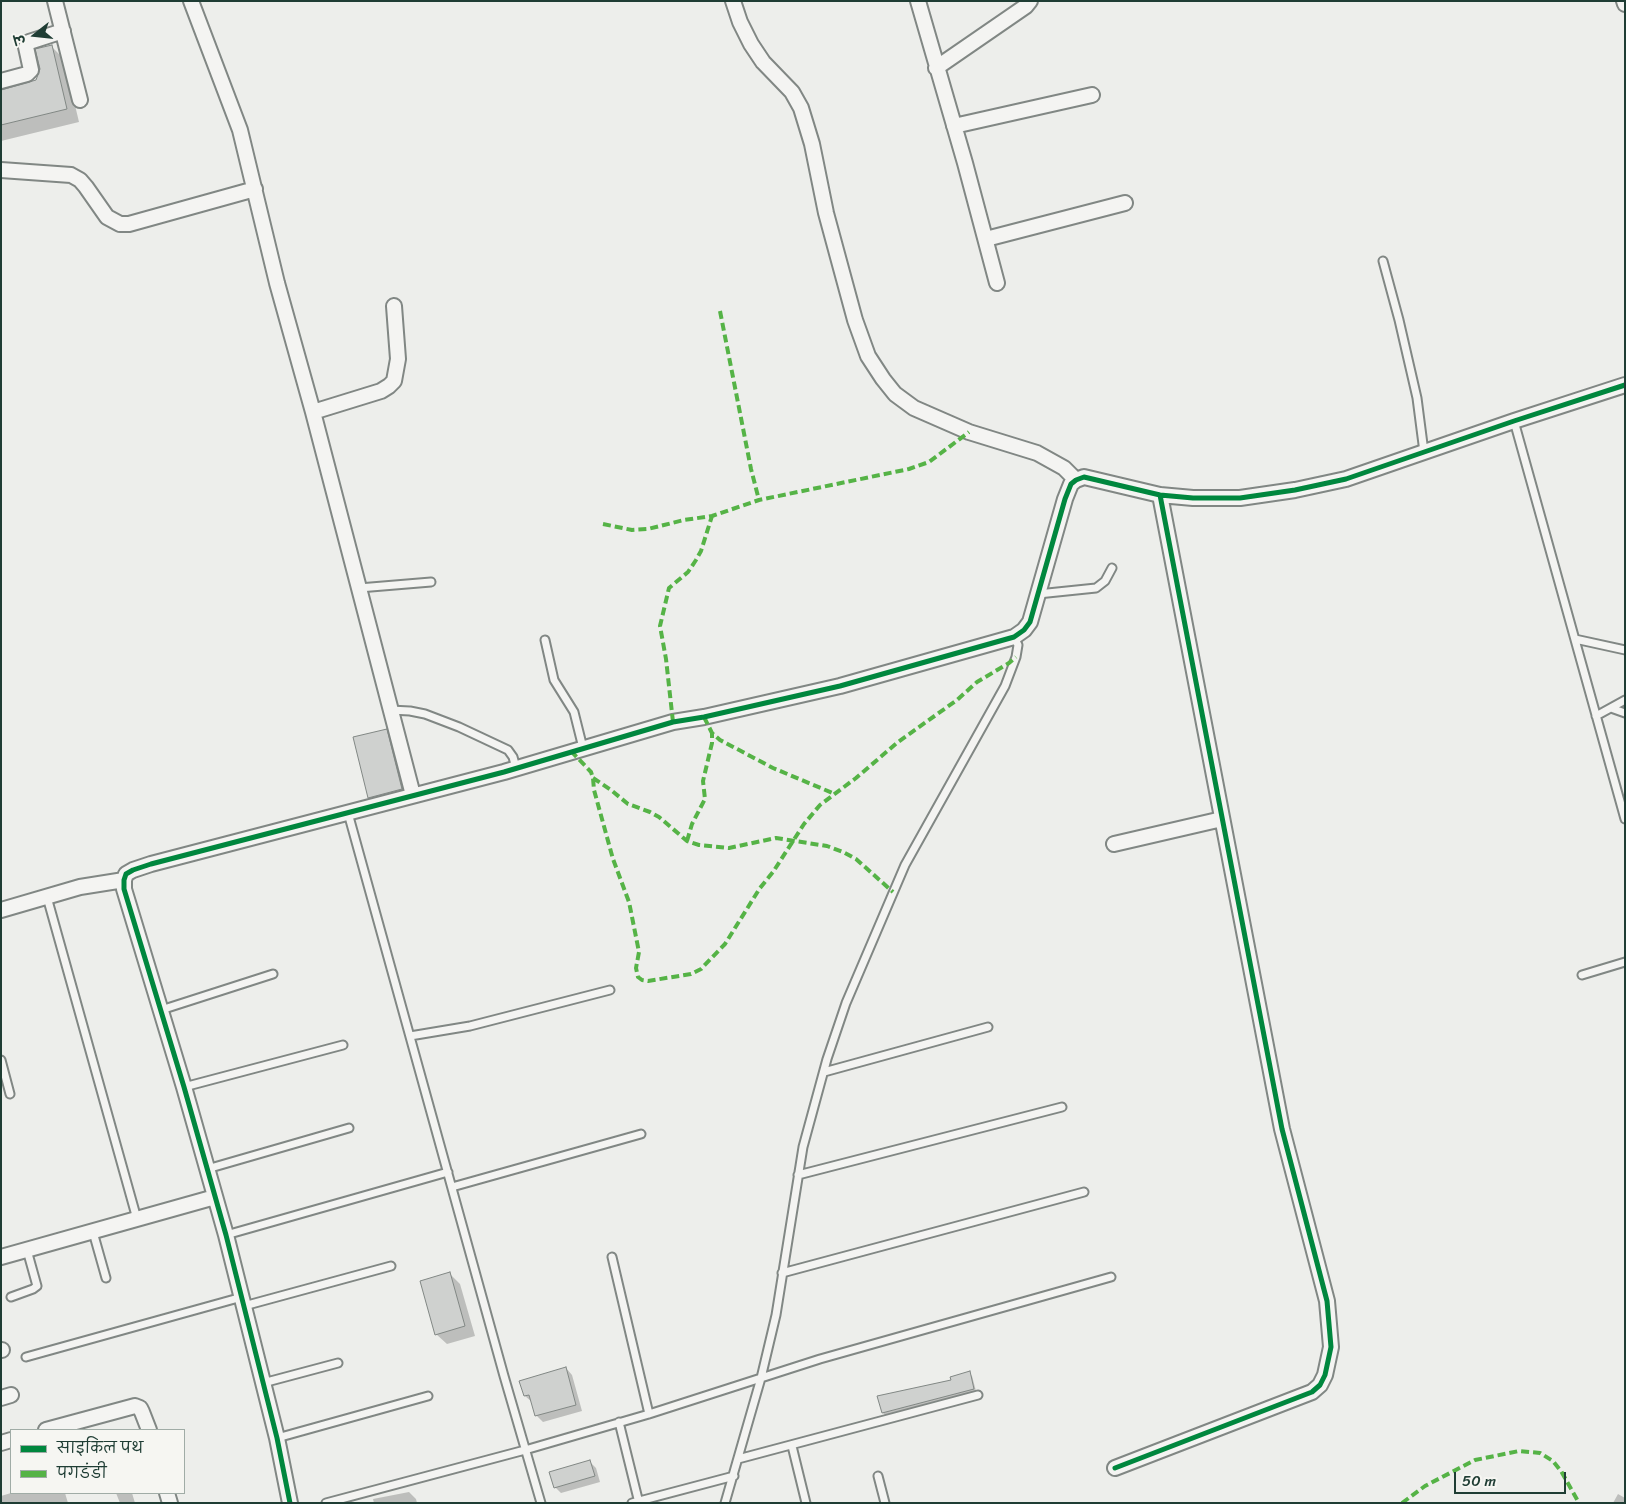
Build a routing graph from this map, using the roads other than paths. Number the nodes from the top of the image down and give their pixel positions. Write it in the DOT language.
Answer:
graph roads {
  1 [pos="55,1"];
  2 [pos="191,1"];
  3 [pos="733,1"];
  4 [pos="918,1"];
  5 [pos="1030,1"];
  6 [pos="63,31"];
  7 [pos="936,68"];
  8 [pos="1,81"];
  9 [pos="1092,95"];
  10 [pos="80,100"];
  11 [pos="954,126"];
  12 [pos="1,170"];
  13 [pos="255,189"];
  14 [pos="1126,203"];
  15 [pos="986,239"];
  16 [pos="1383,261"];
  17 [pos="998,283"];
  18 [pos="394,306"];
  19 [pos="1625,385"];
  20 [pos="314,412"];
  21 [pos="1514,421"];
  22 [pos="1424,452"];
  23 [pos="1076,480"];
  24 [pos="1160,495"];
  25 [pos="1112,568"];
  26 [pos="431,582"];
  27 [pos="359,588"];
  28 [pos="1037,594"];
  29 [pos="1014,637"];
  30 [pos="1575,639"];
  31 [pos="545,640"];
  32 [pos="1625,650"];
  33 [pos="1625,700"];
  34 [pos="1611,708"];
  35 [pos="390,710"];
  36 [pos="1625,713"];
  37 [pos="1596,716"];
  38 [pos="583,748"];
  39 [pos="516,768"];
  40 [pos="413,795"];
  41 [pos="348,813"];
  42 [pos="1222,818"];
  43 [pos="1625,819"];
  44 [pos="1114,844"];
  45 [pos="124,880"];
  46 [pos="47,897"];
  47 [pos="1,910"];
  48 [pos="1625,962"];
  49 [pos="273,974"];
  50 [pos="1582,976"];
  51 [pos="610,990"];
  52 [pos="161,1010"];
  53 [pos="988,1027"];
  54 [pos="410,1036"];
  55 [pos="343,1045"];
  56 [pos="1,1060"];
  57 [pos="824,1072"];
  58 [pos="184,1087"];
  59 [pos="10,1094"];
  60 [pos="1062,1107"];
  61 [pos="349,1128"];
  62 [pos="641,1134"];
  63 [pos="207,1168"];
  64 [pos="448,1172"];
  65 [pos="798,1175"];
  66 [pos="452,1187"];
  67 [pos="1084,1192"];
  68 [pos="215,1197"];
  69 [pos="137,1219"];
  70 [pos="93,1232"];
  71 [pos="226,1235"];
  72 [pos="27,1250"];
  73 [pos="1,1257"];
  74 [pos="612,1257"];
  75 [pos="392,1266"];
  76 [pos="782,1273"];
  77 [pos="1111,1277"];
  78 [pos="106,1278"];
  79 [pos="11,1297"];
  80 [pos="243,1302"];
  81 [pos="26,1357"];
  82 [pos="338,1363"];
  83 [pos="761,1378"];
  84 [pos="263,1383"];
  85 [pos="978,1395"];
  86 [pos="428,1396"];
  87 [pos="649,1414"];
  88 [pos="619,1422"];
  89 [pos="50,1429"];
  90 [pos="149,1429"];
  91 [pos="277,1438"];
  92 [pos="792,1446"];
  93 [pos="525,1450"];
  94 [pos="738,1459"];
  95 [pos="1116,1468"];
  96 [pos="734,1476"];
  97 [pos="878,1476"];
  98 [pos="729,1491"];
  99 [pos="636,1502"];
  100 [pos="290,1503"];
  101 [pos="326,1503"];
  102 [pos="541,1503"];
  103 [pos="725,1503"];
  104 [pos="732,1503"];
  105 [pos="806,1503"];
  106 [pos="885,1503"];
  1 -- 6 [label="street"];
  2 -- 13 [label="street"];
  3 -- 23 [label="street"];
  4 -- 7 [label="street"];
  5 -- 7 [label="street"];
  6 -- 8 [label="street"];
  6 -- 10 [label="street"];
  7 -- 11 [label="street"];
  9 -- 11 [label="street"];
  11 -- 15 [label="street"];
  12 -- 13 [label="street"];
  13 -- 20 [label="street"];
  14 -- 15 [label="street"];
  15 -- 17 [label="street"];
  16 -- 22 [label="lane"];
  18 -- 20 [label="street"];
  19 -- 21 [label="street"];
  20 -- 27 [label="street"];
  21 -- 22 [label="street"];
  21 -- 30 [label="lane"];
  22 -- 24 [label="street"];
  23 -- 24 [label="street"];
  23 -- 28 [label="street"];
  24 -- 42 [label="street"];
  25 -- 28 [label="lane"];
  26 -- 27 [label="lane"];
  27 -- 35 [label="street"];
  28 -- 29 [label="street"];
  29 -- 38 [label="street"];
  29 -- 57 [label="lane"];
  30 -- 32 [label="lane"];
  30 -- 37 [label="lane"];
  31 -- 38 [label="lane"];
  33 -- 34 [label="lane"];
  34 -- 36 [label="lane"];
  34 -- 37 [label="lane"];
  35 -- 39 [label="lane"];
  35 -- 40 [label="street"];
  37 -- 43 [label="lane"];
  38 -- 39 [label="street"];
  39 -- 40 [label="street"];
  40 -- 41 [label="street"];
  41 -- 45 [label="street"];
  41 -- 54 [label="lane"];
  42 -- 44 [label="street"];
  42 -- 95 [label="street"];
  45 -- 46 [label="street"];
  45 -- 52 [label="street"];
  46 -- 47 [label="street"];
  46 -- 69 [label="lane"];
  48 -- 50 [label="lane"];
  49 -- 52 [label="lane"];
  51 -- 54 [label="lane"];
  52 -- 58 [label="street"];
  53 -- 57 [label="lane"];
  54 -- 64 [label="lane"];
  55 -- 58 [label="lane"];
  56 -- 59 [label="lane"];
  57 -- 65 [label="lane"];
  58 -- 63 [label="street"];
  60 -- 65 [label="lane"];
  61 -- 63 [label="lane"];
  62 -- 66 [label="lane"];
  63 -- 68 [label="street"];
  64 -- 66 [label="lane"];
  64 -- 71 [label="lane"];
  65 -- 76 [label="lane"];
  66 -- 93 [label="lane"];
  67 -- 76 [label="lane"];
  68 -- 69 [label="street"];
  68 -- 71 [label="street"];
  69 -- 70 [label="street"];
  70 -- 72 [label="street"];
  70 -- 78 [label="lane"];
  71 -- 80 [label="street"];
  72 -- 73 [label="street"];
  72 -- 79 [label="lane"];
  74 -- 87 [label="lane"];
  75 -- 80 [label="lane"];
  76 -- 83 [label="lane"];
  77 -- 83 [label="lane"];
  80 -- 81 [label="lane"];
  80 -- 84 [label="street"];
  82 -- 84 [label="lane"];
  83 -- 87 [label="lane"];
  83 -- 94 [label="lane"];
  84 -- 91 [label="street"];
  85 -- 92 [label="lane"];
  86 -- 91 [label="lane"];
  87 -- 88 [label="lane"];
  88 -- 93 [label="lane"];
  88 -- 99 [label="lane"];
  89 -- 90 [label="street"];
  91 -- 100 [label="street"];
  92 -- 94 [label="lane"];
  92 -- 105 [label="lane"];
  93 -- 101 [label="lane"];
  93 -- 102 [label="lane"];
  94 -- 96 [label="lane"];
  96 -- 98 [label="lane"];
  96 -- 99 [label="lane"];
  97 -- 106 [label="lane"];
  98 -- 103 [label="lane"];
  98 -- 104 [label="lane"];
}
